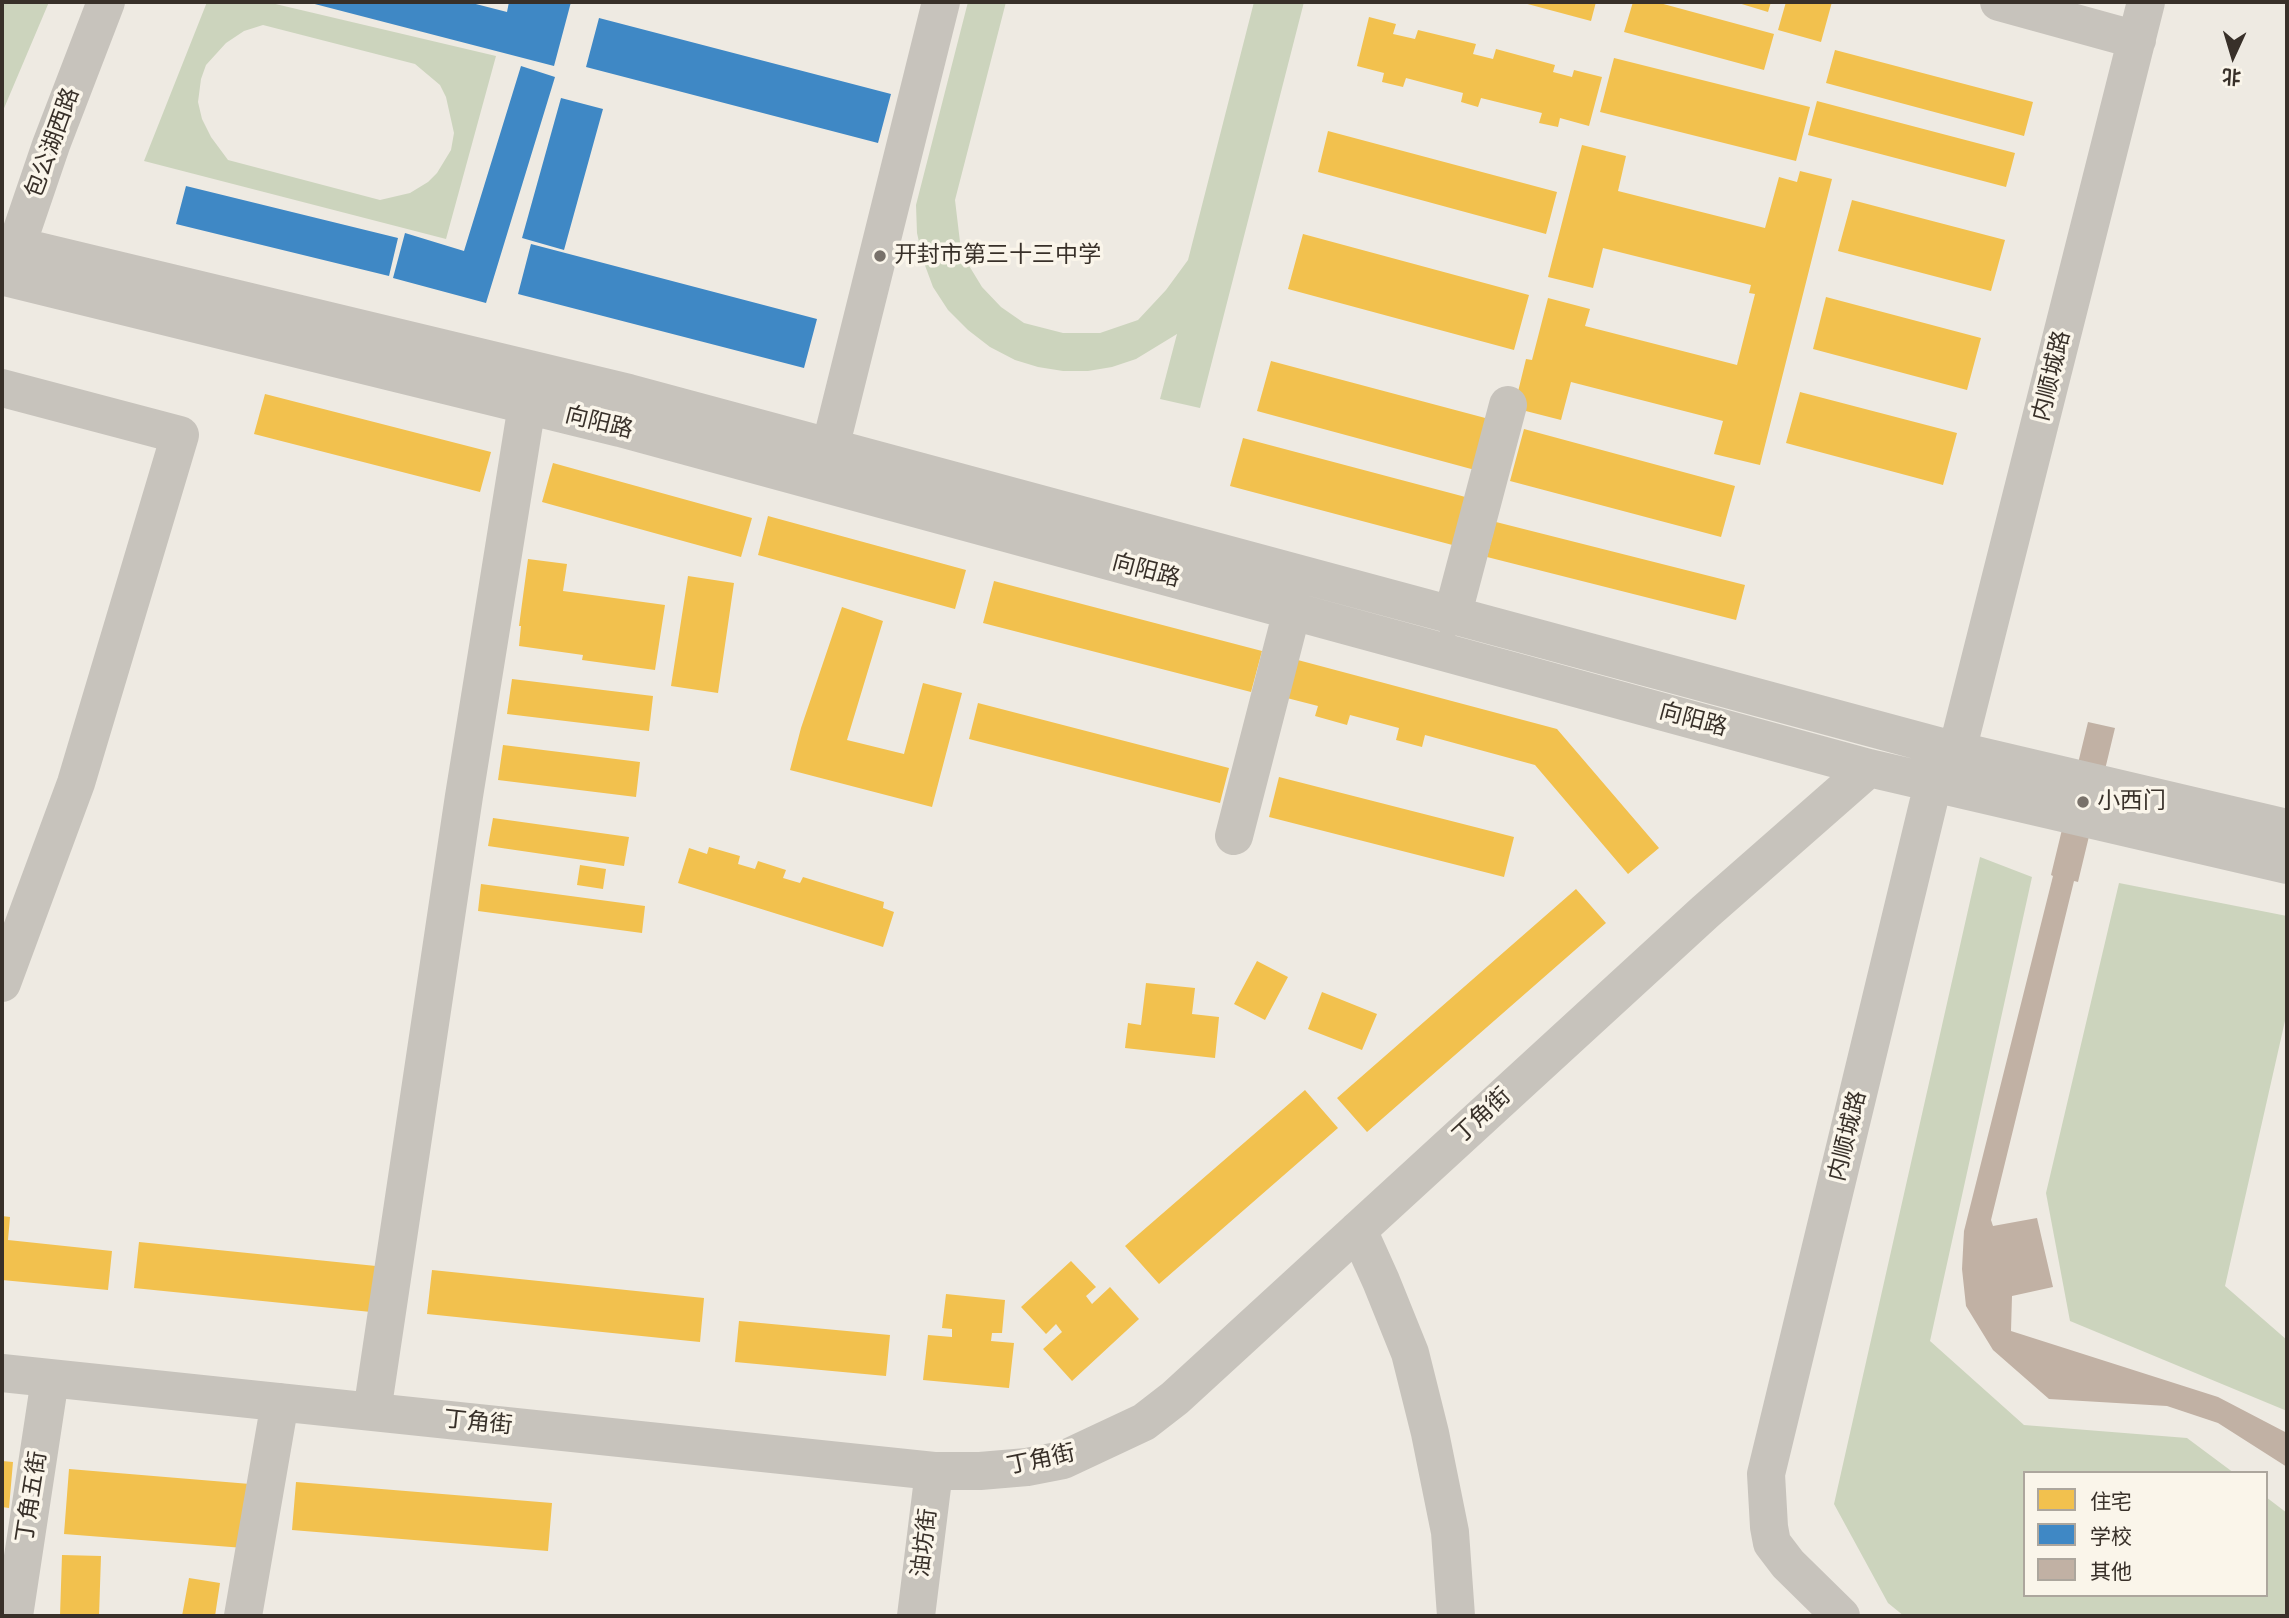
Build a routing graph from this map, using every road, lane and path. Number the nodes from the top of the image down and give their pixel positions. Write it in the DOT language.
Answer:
graph roads {
  1 [pos="106,2"];
  2 [pos="941,2"];
  3 [pos="1999,2"];
  4 [pos="2146,2"];
  5 [pos="2137,40"];
  6 [pos="8,270"];
  7 [pos="2,388"];
  8 [pos="527,405"];
  9 [pos="1508,405"];
  10 [pos="830,448"];
  11 [pos="1292,611"];
  12 [pos="1452,617"];
  13 [pos="1952,765"];
  14 [pos="1869,768"];
  15 [pos="2287,828"];
  16 [pos="1234,836"];
  17 [pos="2287,864"];
  18 [pos="2,983"];
  19 [pos="1358,1230"];
  20 [pos="2,1373"];
  21 [pos="50,1378"];
  22 [pos="280,1402"];
  23 [pos="372,1412"];
  24 [pos="934,1471"];
  25 [pos="14,1616"];
  26 [pos="243,1616"];
  27 [pos="916,1616"];
  28 [pos="1456,1616"];
  29 [pos="1842,1616"];
  1 -- 6 [label="street, 包公湖西路"];
  2 -- 10 [label="street"];
  3 -- 5 [label="street"];
  4 -- 5 [label="street, 内顺城路"];
  5 -- 13 [label="street, 内顺城路"];
  6 -- 8 [label="street, 向阳路"];
  6 -- 10 [label="street, 向阳路"];
  7 -- 18 [label="street"];
  8 -- 11 [label="street, 向阳路"];
  8 -- 23 [label="street"];
  9 -- 12 [label="street"];
  10 -- 12 [label="street, 向阳路"];
  11 -- 14 [label="street, 向阳路"];
  11 -- 16 [label="street"];
  12 -- 13 [label="street, 向阳路"];
  13 -- 14 [label="street, 向阳路"];
  13 -- 15 [label="street, 向阳路"];
  13 -- 17 [label="street, 向阳路"];
  13 -- 29 [label="street, 内顺城路"];
  14 -- 19 [label="street, 丁角街"];
  19 -- 24 [label="street, 丁角街"];
  19 -- 28 [label="street"];
  20 -- 21 [label="street, 丁角街"];
  21 -- 22 [label="street, 丁角街"];
  21 -- 25 [label="street, 丁角五街"];
  22 -- 23 [label="street, 丁角街"];
  22 -- 26 [label="street"];
  23 -- 24 [label="street, 丁角街"];
  24 -- 27 [label="street, 油坊街"];
}
